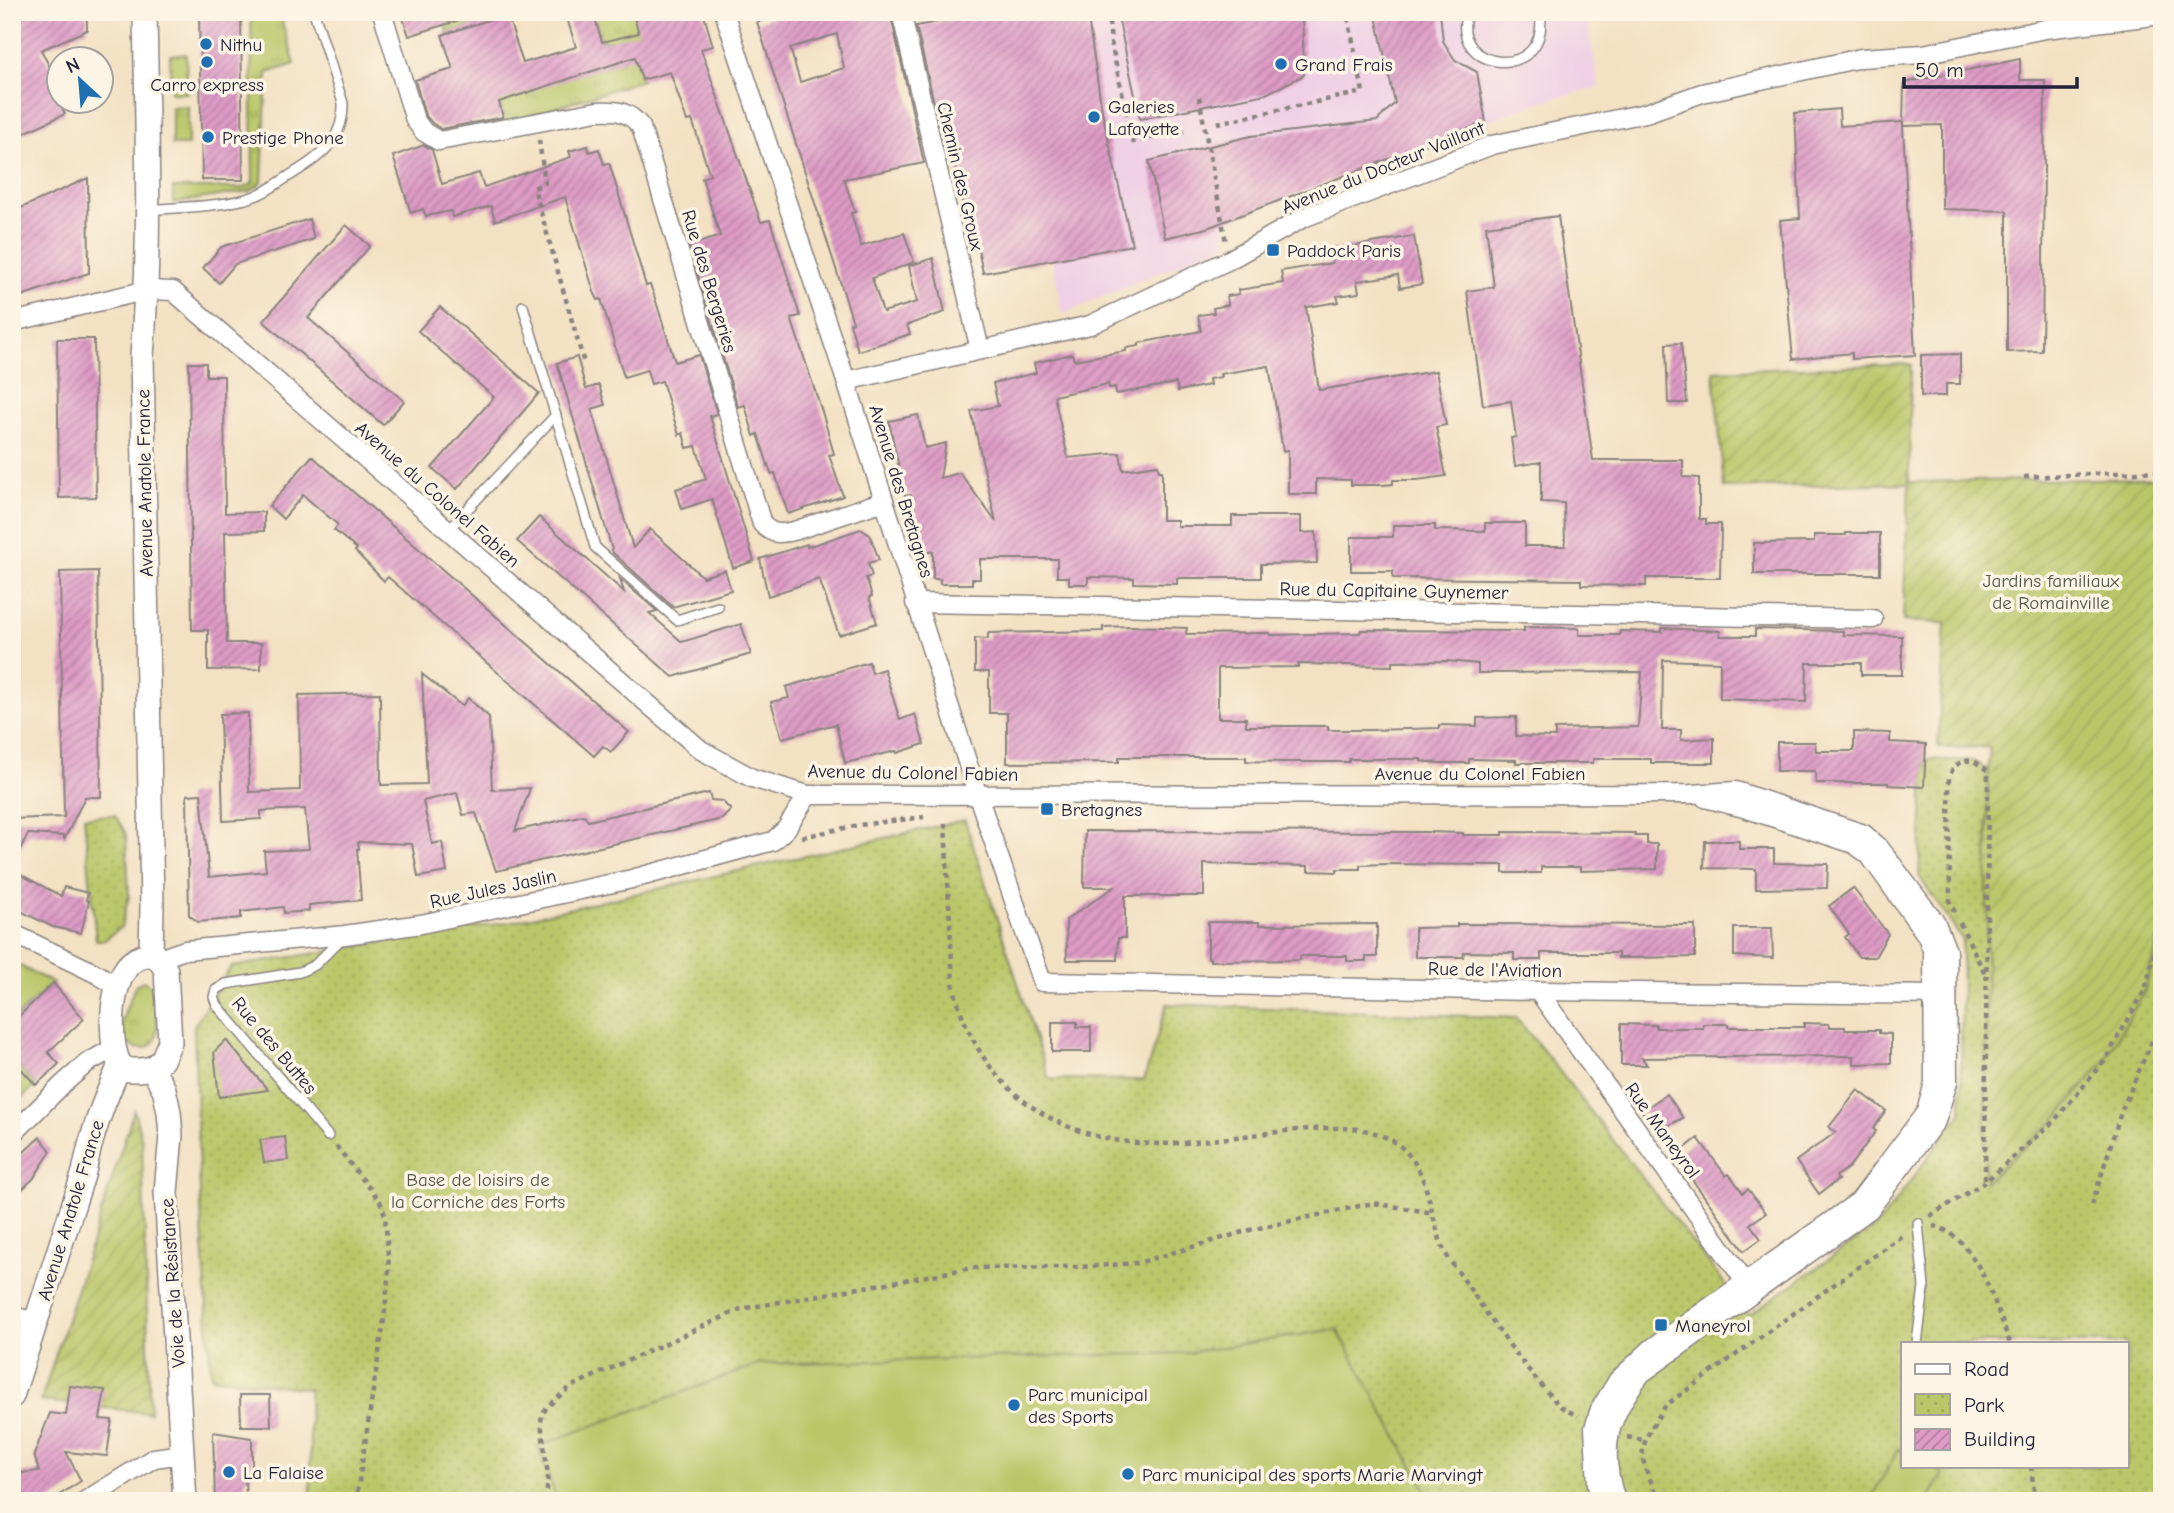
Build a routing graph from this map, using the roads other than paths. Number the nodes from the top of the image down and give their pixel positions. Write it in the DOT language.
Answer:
graph roads {
  1 [pos="145,12"];
  2 [pos="314,12"];
  3 [pos="382,12"];
  4 [pos="724,12"];
  5 [pos="901,12"];
  6 [pos="1466,12"];
  7 [pos="1540,12"];
  8 [pos="2162,15"];
  9 [pos="147,210"];
  10 [pos="148,290"];
  11 [pos="523,306"];
  12 [pos="12,322"];
  13 [pos="980,350"];
  14 [pos="846,381"];
  15 [pos="556,415"];
  16 [pos="884,501"];
  17 [pos="447,531"];
  18 [pos="915,603"];
  19 [pos="718,607"];
  20 [pos="1873,618"];
  21 [pos="808,795"];
  22 [pos="978,796"];
  23 [pos="12,933"];
  24 [pos="345,935"];
  25 [pos="155,956"];
  26 [pos="1042,982"];
  27 [pos="118,986"];
  28 [pos="1538,991"];
  29 [pos="1940,995"];
  30 [pos="117,1057"];
  31 [pos="152,1068"];
  32 [pos="12,1135"];
  33 [pos="328,1136"];
  34 [pos="1917,1223"];
  35 [pos="1750,1287"];
  36 [pos="12,1316"];
  37 [pos="36,1322"];
  38 [pos="1917,1342"];
  39 [pos="12,1396"];
  40 [pos="183,1454"];
  41 [pos="85,1501"];
  42 [pos="185,1501"];
  43 [pos="1602,1501"];
  44 [pos="1616,1501"];
  1 -- 9 [label="street, Avenue Anatole France"];
  2 -- 9 [label="lane"];
  3 -- 16 [label="street, Rue des Bergeries"];
  4 -- 14 [label="street, Avenue des Bretagnes"];
  5 -- 13 [label="street, Chemin des Groux"];
  6 -- 7 [label="lane"];
  8 -- 13 [label="street, Avenue du Docteur Vaillant"];
  9 -- 10 [label="street, Avenue Anatole France"];
  10 -- 12 [label="street"];
  10 -- 17 [label="street, Avenue du Colonel Fabien"];
  10 -- 25 [label="street, Avenue Anatole France"];
  11 -- 15 [label="lane"];
  13 -- 14 [label="street, Avenue du Docteur Vaillant"];
  14 -- 16 [label="street, Avenue des Bretagnes"];
  15 -- 17 [label="lane"];
  15 -- 19 [label="lane"];
  16 -- 18 [label="street, Avenue des Bretagnes"];
  17 -- 21 [label="street, Avenue du Colonel Fabien"];
  18 -- 20 [label="street, Rue du Capitaine Guynemer"];
  18 -- 22 [label="street, Avenue des Bretagnes"];
  21 -- 22 [label="street, Avenue du Colonel Fabien"];
  21 -- 24 [label="street, Rue Jules Jaslin"];
  22 -- 26 [label="street, Avenue des Bretagnes"];
  22 -- 29 [label="street, Avenue du Colonel Fabien"];
  23 -- 27 [label="street"];
  24 -- 25 [label="street, Rue Jules Jaslin"];
  24 -- 33 [label="lane, Rue des Buttes"];
  25 -- 27 [label="street"];
  25 -- 31 [label="street, Avenue Anatole France"];
  26 -- 28 [label="street, Rue de l'Aviation"];
  27 -- 30 [label="street"];
  28 -- 29 [label="street, Rue de l'Aviation"];
  28 -- 35 [label="street, Rue Maneyrol"];
  29 -- 35 [label="street, Avenue du Colonel Fabien"];
  30 -- 31 [label="street"];
  30 -- 32 [label="street"];
  30 -- 37 [label="street, Avenue Anatole France"];
  31 -- 40 [label="street, Voie de la Résistance"];
  34 -- 38 [label="lane"];
  35 -- 43 [label="street, Avenue du Colonel Fabien"];
  35 -- 44 [label="street, Avenue du Colonel Fabien"];
  36 -- 37 [label="street"];
  37 -- 39 [label="street, Avenue Anatole France"];
  40 -- 41 [label="street"];
  40 -- 42 [label="street, Voie de la Résistance"];
}
